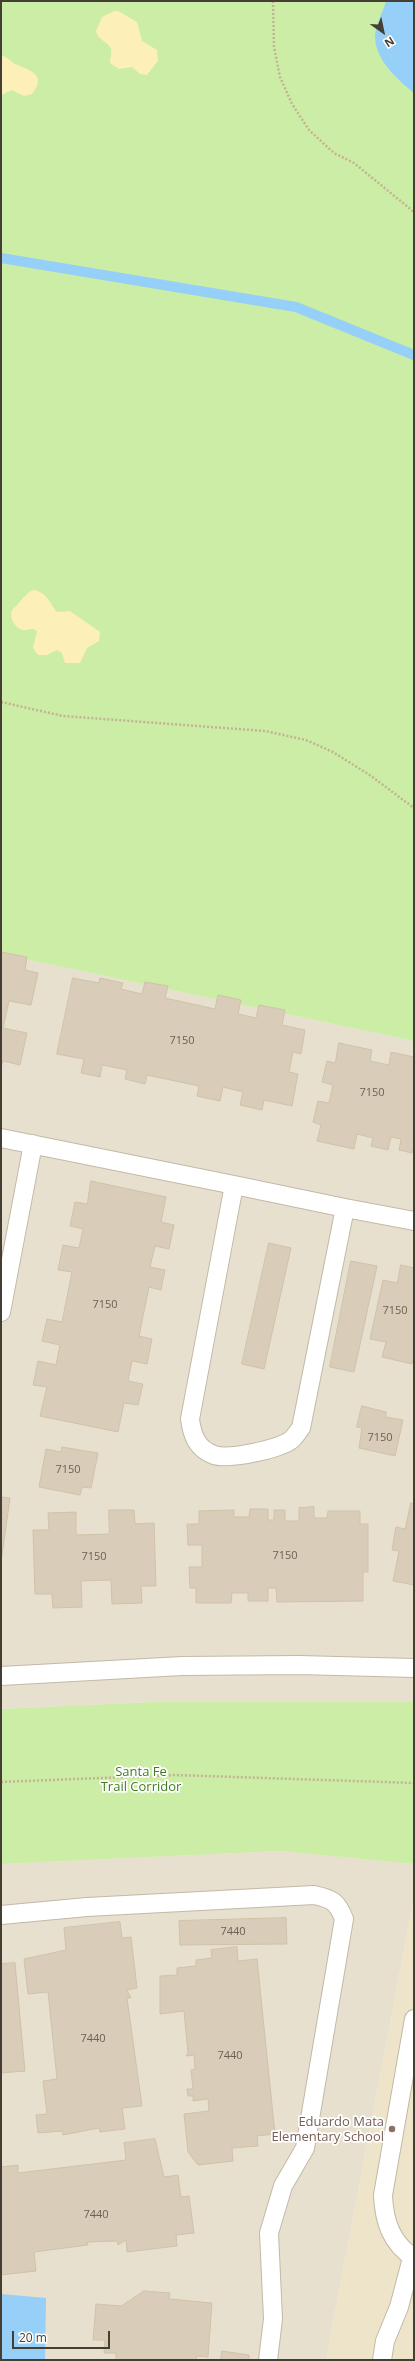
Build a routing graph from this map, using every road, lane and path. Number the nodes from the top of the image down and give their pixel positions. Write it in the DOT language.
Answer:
graph roads {
  1 [pos="274,1"];
  2 [pos="414,212"];
  3 [pos="1,702"];
  4 [pos="414,808"];
  5 [pos="1,1138"];
  6 [pos="33,1144"];
  7 [pos="234,1185"];
  8 [pos="345,1208"];
  9 [pos="414,1221"];
  10 [pos="1,1312"];
  11 [pos="414,1668"];
  12 [pos="1,1676"];
  13 [pos="1,1782"];
  14 [pos="414,1782"];
  15 [pos="1,1915"];
  16 [pos="414,2019"];
  17 [pos="413,2258"];
  18 [pos="268,2360"];
  19 [pos="382,2360"];
  1 -- 2 [label="path"];
  3 -- 4 [label="path"];
  5 -- 6 [label="lane"];
  6 -- 7 [label="lane"];
  6 -- 10 [label="lane"];
  7 -- 8 [label="lane"];
  7 -- 8 [label="lane"];
  8 -- 9 [label="lane"];
  11 -- 12 [label="lane"];
  13 -- 14 [label="path"];
  15 -- 18 [label="lane"];
  16 -- 17 [label="lane"];
  17 -- 19 [label="lane"];
}
